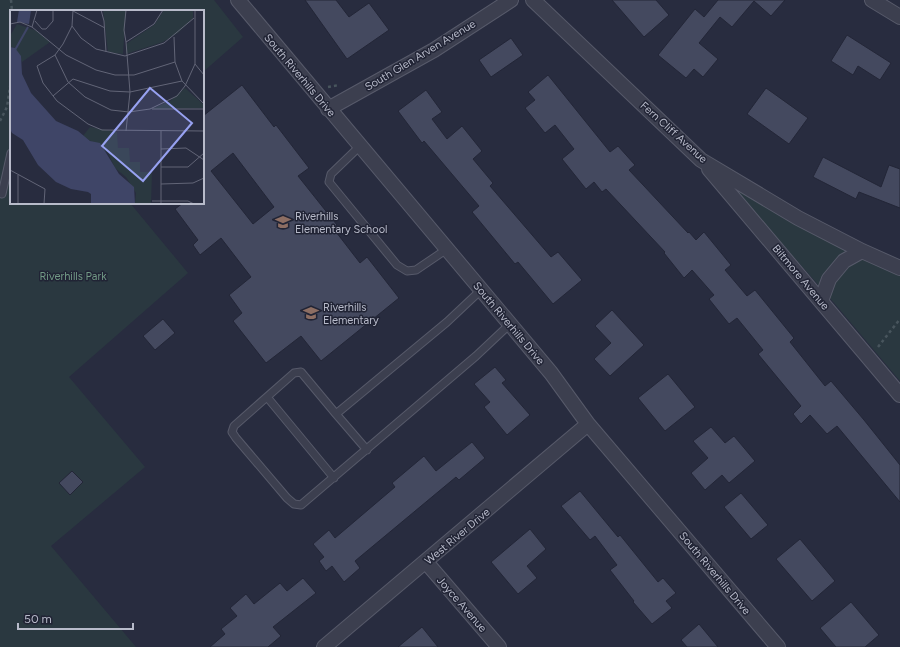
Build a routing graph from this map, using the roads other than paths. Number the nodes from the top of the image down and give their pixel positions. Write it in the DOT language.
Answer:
graph roads {
  1 [pos="238,0"];
  2 [pos="511,0"];
  3 [pos="533,0"];
  4 [pos="872,0"];
  5 [pos="900,17"];
  6 [pos="328,109"];
  7 [pos="360,146"];
  8 [pos="10,158"];
  9 [pos="701,160"];
  10 [pos="2,194"];
  11 [pos="447,249"];
  12 [pos="862,251"];
  13 [pos="900,268"];
  14 [pos="481,290"];
  15 [pos="821,301"];
  16 [pos="510,324"];
  17 [pos="900,395"];
  18 [pos="267,397"];
  19 [pos="336,414"];
  20 [pos="588,424"];
  21 [pos="367,450"];
  22 [pos="334,478"];
  23 [pos="426,562"];
  24 [pos="324,647"];
  25 [pos="499,647"];
  26 [pos="778,647"];
  1 -- 6 [label="street, South Riverhills Drive"];
  2 -- 6 [label="street, South Glen Arven Avenue"];
  3 -- 9 [label="street, Fern Cliff Avenue"];
  4 -- 5 [label="street"];
  6 -- 7 [label="street, South Riverhills Drive"];
  7 -- 11 [label="street, South Riverhills Drive"];
  7 -- 11 [label="lane"];
  8 -- 10 [label="lane"];
  9 -- 12 [label="street, Fern Cliff Avenue"];
  9 -- 15 [label="street, Biltmore Avenue"];
  11 -- 14 [label="street, South Riverhills Drive"];
  12 -- 13 [label="street, Fern Cliff Avenue"];
  12 -- 15 [label="street"];
  14 -- 16 [label="street, South Riverhills Drive"];
  14 -- 19 [label="lane"];
  15 -- 17 [label="street, Biltmore Avenue"];
  16 -- 20 [label="street, South Riverhills Drive"];
  16 -- 21 [label="lane"];
  18 -- 19 [label="lane"];
  18 -- 22 [label="lane"];
  18 -- 22 [label="lane"];
  19 -- 21 [label="lane"];
  20 -- 23 [label="street, West River Drive"];
  20 -- 26 [label="street, South Riverhills Drive"];
  21 -- 22 [label="lane"];
  23 -- 24 [label="street, West River Drive"];
  23 -- 25 [label="street, Joyce Avenue"];
}
